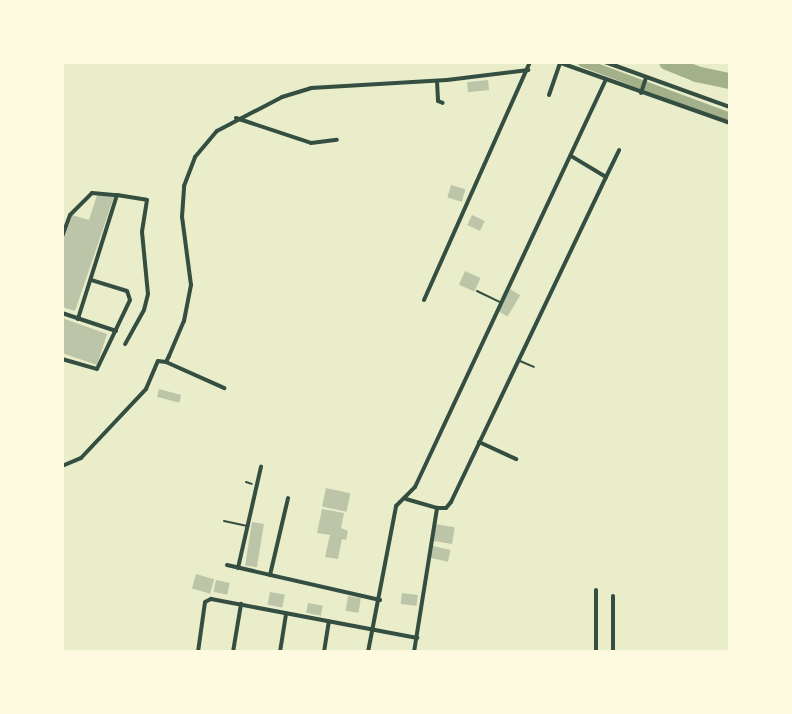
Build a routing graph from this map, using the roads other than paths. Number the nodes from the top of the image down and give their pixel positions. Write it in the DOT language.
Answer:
graph roads {
  1 [pos="530,62"];
  2 [pos="559,62"];
  3 [pos="605,62"];
  4 [pos="528,70"];
  5 [pos="646,78"];
  6 [pos="437,80"];
  7 [pos="606,80"];
  8 [pos="642,91"];
  9 [pos="549,95"];
  10 [pos="443,103"];
  11 [pos="730,107"];
  12 [pos="236,118"];
  13 [pos="730,123"];
  14 [pos="337,140"];
  15 [pos="619,150"];
  16 [pos="571,156"];
  17 [pos="606,177"];
  18 [pos="117,195"];
  19 [pos="62,237"];
  20 [pos="92,280"];
  21 [pos="477,291"];
  22 [pos="424,300"];
  23 [pos="501,302"];
  24 [pos="62,313"];
  25 [pos="78,319"];
  26 [pos="116,331"];
  27 [pos="125,344"];
  28 [pos="62,359"];
  29 [pos="518,360"];
  30 [pos="166,362"];
  31 [pos="534,367"];
  32 [pos="224,388"];
  33 [pos="479,442"];
  34 [pos="516,459"];
  35 [pos="62,466"];
  36 [pos="261,467"];
  37 [pos="288,498"];
  38 [pos="405,499"];
  39 [pos="437,508"];
  40 [pos="224,521"];
  41 [pos="249,526"];
  42 [pos="227,565"];
  43 [pos="238,568"];
  44 [pos="270,575"];
  45 [pos="596,590"];
  46 [pos="613,596"];
  47 [pos="380,600"];
  48 [pos="241,604"];
  49 [pos="286,613"];
  50 [pos="329,621"];
  51 [pos="374,630"];
  52 [pos="417,638"];
  53 [pos="198,652"];
  54 [pos="233,652"];
  55 [pos="280,652"];
  56 [pos="324,652"];
  57 [pos="368,652"];
  58 [pos="414,652"];
  59 [pos="596,652"];
  60 [pos="613,652"];
  1 -- 4 [label="street"];
  2 -- 7 [label="street"];
  2 -- 9 [label="street"];
  3 -- 5 [label="street"];
  4 -- 6 [label="street"];
  4 -- 22 [label="street"];
  5 -- 8 [label="street"];
  5 -- 11 [label="street"];
  6 -- 10 [label="street"];
  6 -- 12 [label="street"];
  7 -- 8 [label="street"];
  7 -- 16 [label="street"];
  8 -- 13 [label="street"];
  12 -- 14 [label="street"];
  12 -- 30 [label="street"];
  15 -- 17 [label="street"];
  16 -- 17 [label="street"];
  16 -- 23 [label="street"];
  17 -- 29 [label="street"];
  18 -- 19 [label="street"];
  18 -- 20 [label="street"];
  18 -- 27 [label="street"];
  20 -- 25 [label="street"];
  20 -- 26 [label="street"];
  21 -- 23 [label="lane"];
  23 -- 38 [label="street"];
  24 -- 25 [label="street"];
  25 -- 26 [label="street"];
  26 -- 28 [label="street"];
  29 -- 31 [label="lane"];
  29 -- 33 [label="street"];
  30 -- 32 [label="street"];
  30 -- 35 [label="street"];
  33 -- 34 [label="street"];
  33 -- 39 [label="street"];
  36 -- 41 [label="street"];
  37 -- 44 [label="street"];
  38 -- 39 [label="street"];
  38 -- 47 [label="street"];
  39 -- 52 [label="street"];
  40 -- 41 [label="lane"];
  41 -- 43 [label="street"];
  42 -- 43 [label="street"];
  43 -- 44 [label="street"];
  44 -- 47 [label="street"];
  45 -- 59 [label="street"];
  46 -- 60 [label="street"];
  47 -- 51 [label="street"];
  48 -- 49 [label="street"];
  48 -- 53 [label="street"];
  48 -- 54 [label="street"];
  49 -- 50 [label="street"];
  49 -- 55 [label="street"];
  50 -- 51 [label="street"];
  50 -- 56 [label="street"];
  51 -- 52 [label="street"];
  51 -- 57 [label="street"];
  52 -- 58 [label="street"];
}
